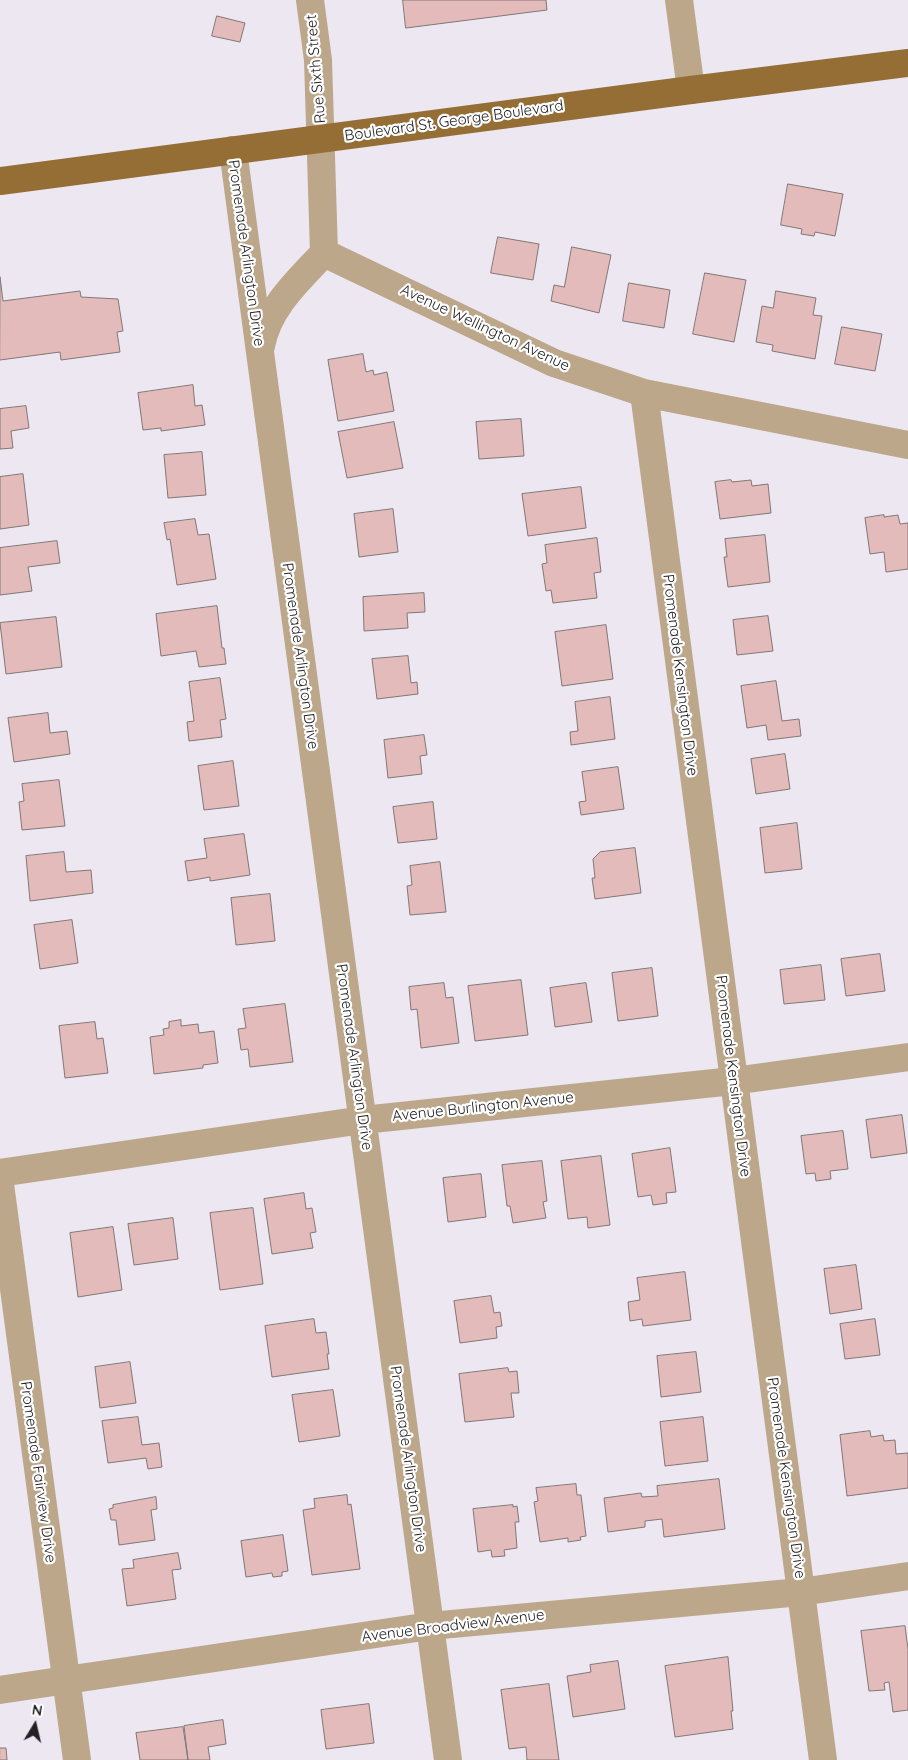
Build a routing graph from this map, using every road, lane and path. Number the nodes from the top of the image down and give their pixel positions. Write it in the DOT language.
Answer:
graph roads {
  1 [pos="310,0"];
  2 [pos="680,0"];
  3 [pos="908,63"];
  4 [pos="691,90"];
  5 [pos="321,138"];
  6 [pos="233,150"];
  7 [pos="0,181"];
  8 [pos="324,253"];
  9 [pos="260,355"];
  10 [pos="644,393"];
  11 [pos="908,445"];
  12 [pos="908,1057"];
  13 [pos="733,1081"];
  14 [pos="363,1120"];
  15 [pos="0,1173"];
  16 [pos="0,1184"];
  17 [pos="908,1576"];
  18 [pos="801,1592"];
  19 [pos="430,1626"];
  20 [pos="66,1680"];
  21 [pos="0,1690"];
  22 [pos="77,1760"];
  23 [pos="448,1760"];
  24 [pos="823,1760"];
  1 -- 5 [label="street, Rue Sixth Street"];
  2 -- 4 [label="street"];
  3 -- 4 [label="main road, Boulevard St. George Boulevard"];
  4 -- 5 [label="main road, Boulevard St. George Boulevard"];
  5 -- 6 [label="main road, Boulevard St. George Boulevard"];
  5 -- 8 [label="street"];
  6 -- 7 [label="main road, Boulevard St. George Boulevard"];
  6 -- 9 [label="street, Promenade Arlington Drive"];
  8 -- 9 [label="street, Promenade Arlington Drive"];
  8 -- 10 [label="street, Avenue Wellington Avenue"];
  9 -- 14 [label="street, Promenade Arlington Drive"];
  10 -- 11 [label="street, Avenue Wellington Avenue"];
  10 -- 13 [label="street, Promenade Kensington Drive"];
  12 -- 13 [label="street, Avenue Burlington Avenue"];
  13 -- 14 [label="street, Avenue Burlington Avenue"];
  13 -- 18 [label="street, Promenade Kensington Drive"];
  14 -- 15 [label="street, Avenue Burlington Avenue"];
  14 -- 19 [label="street, Promenade Arlington Drive"];
  16 -- 20 [label="street, Promenade Fairview Drive"];
  17 -- 18 [label="street, Avenue Broadview Avenue"];
  18 -- 19 [label="street, Avenue Broadview Avenue"];
  18 -- 24 [label="street, Promenade Kensington Drive"];
  19 -- 20 [label="street, Avenue Broadview Avenue"];
  19 -- 23 [label="street, Promenade Arlington Drive"];
  20 -- 21 [label="street, Avenue Broadview Avenue"];
  20 -- 22 [label="street, Promenade Fairview Drive"];
}
